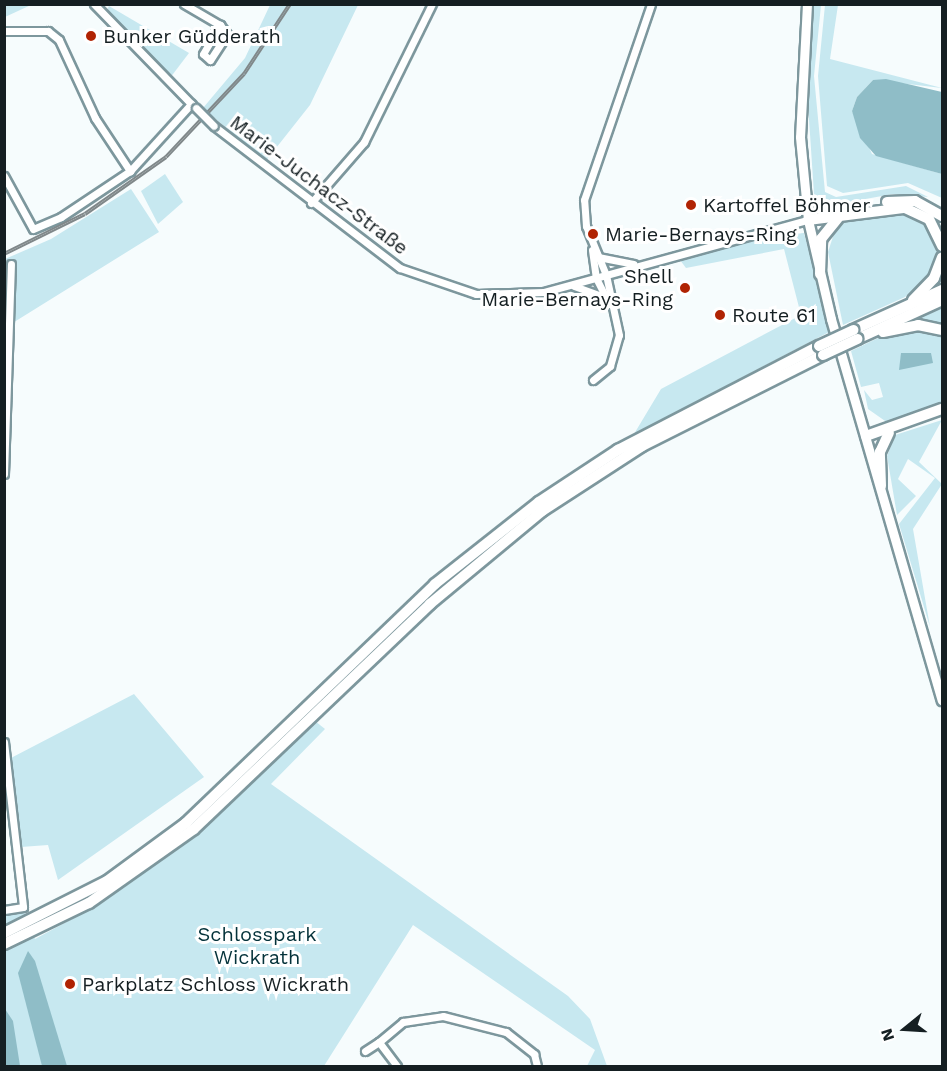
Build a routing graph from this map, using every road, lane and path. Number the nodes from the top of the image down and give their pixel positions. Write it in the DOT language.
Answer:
graph roads {
  1 [pos="94,4"];
  2 [pos="184,4"];
  3 [pos="432,4"];
  4 [pos="651,4"];
  5 [pos="807,4"];
  6 [pos="219,25"];
  7 [pos="4,31"];
  8 [pos="193,106"];
  9 [pos="130,171"];
  10 [pos="4,176"];
  11 [pos="311,203"];
  12 [pos="841,216"];
  13 [pos="942,216"];
  14 [pos="808,220"];
  15 [pos="592,244"];
  16 [pos="942,246"];
  17 [pos="598,257"];
  18 [pos="942,257"];
  19 [pos="11,264"];
  20 [pos="635,265"];
  21 [pos="820,274"];
  22 [pos="606,275"];
  23 [pos="596,278"];
  24 [pos="569,286"];
  25 [pos="942,290"];
  26 [pos="604,297"];
  27 [pos="942,300"];
  28 [pos="610,306"];
  29 [pos="907,306"];
  30 [pos="942,330"];
  31 [pos="855,334"];
  32 [pos="593,380"];
  33 [pos="942,409"];
  34 [pos="942,416"];
  35 [pos="889,433"];
  36 [pos="866,436"];
  37 [pos="4,474"];
  38 [pos="880,486"];
  39 [pos="942,700"];
  40 [pos="4,742"];
  41 [pos="4,910"];
  42 [pos="5,940"];
  43 [pos="379,1042"];
  44 [pos="365,1051"];
  45 [pos="398,1066"];
  46 [pos="537,1066"];
  1 -- 8 [label="street, Marie-Juchacz-Straße"];
  2 -- 6 [label="street"];
  3 -- 11 [label="street"];
  4 -- 15 [label="street"];
  5 -- 14 [label="main road"];
  6 -- 6 [label="street"];
  7 -- 9 [label="street"];
  8 -- 9 [label="street"];
  8 -- 11 [label="street, Marie-Juchacz-Straße, bridge"];
  9 -- 10 [label="street"];
  11 -- 24 [label="street, Marie-Juchacz-Straße"];
  12 -- 14 [label="highway"];
  12 -- 16 [label="highway"];
  12 -- 21 [label="highway"];
  13 -- 14 [label="highway"];
  14 -- 20 [label="street, Marie-Juchacz-Straße"];
  14 -- 21 [label="main road"];
  15 -- 17 [label="street"];
  15 -- 23 [label="street"];
  17 -- 20 [label="street, Marie-Juchacz-Straße"];
  17 -- 22 [label="street"];
  18 -- 29 [label="highway"];
  19 -- 37 [label="street"];
  20 -- 22 [label="street, Marie-Juchacz-Straße"];
  21 -- 36 [label="main road"];
  22 -- 23 [label="street, Marie-Juchacz-Straße"];
  22 -- 28 [label="street"];
  23 -- 24 [label="street, Marie-Juchacz-Straße"];
  23 -- 26 [label="street"];
  24 -- 26 [label="street, Marie-Juchacz-Straße"];
  25 -- 29 [label="highway"];
  26 -- 28 [label="street"];
  27 -- 31 [label="highway"];
  28 -- 32 [label="street"];
  29 -- 31 [label="highway"];
  30 -- 31 [label="highway"];
  31 -- 42 [label="highway, bridge"];
  33 -- 36 [label="highway"];
  34 -- 35 [label="highway"];
  35 -- 36 [label="highway"];
  35 -- 38 [label="highway"];
  36 -- 38 [label="main road"];
  38 -- 39 [label="main road"];
  40 -- 41 [label="street"];
  43 -- 44 [label="street"];
  43 -- 45 [label="street"];
  43 -- 46 [label="street"];
}
